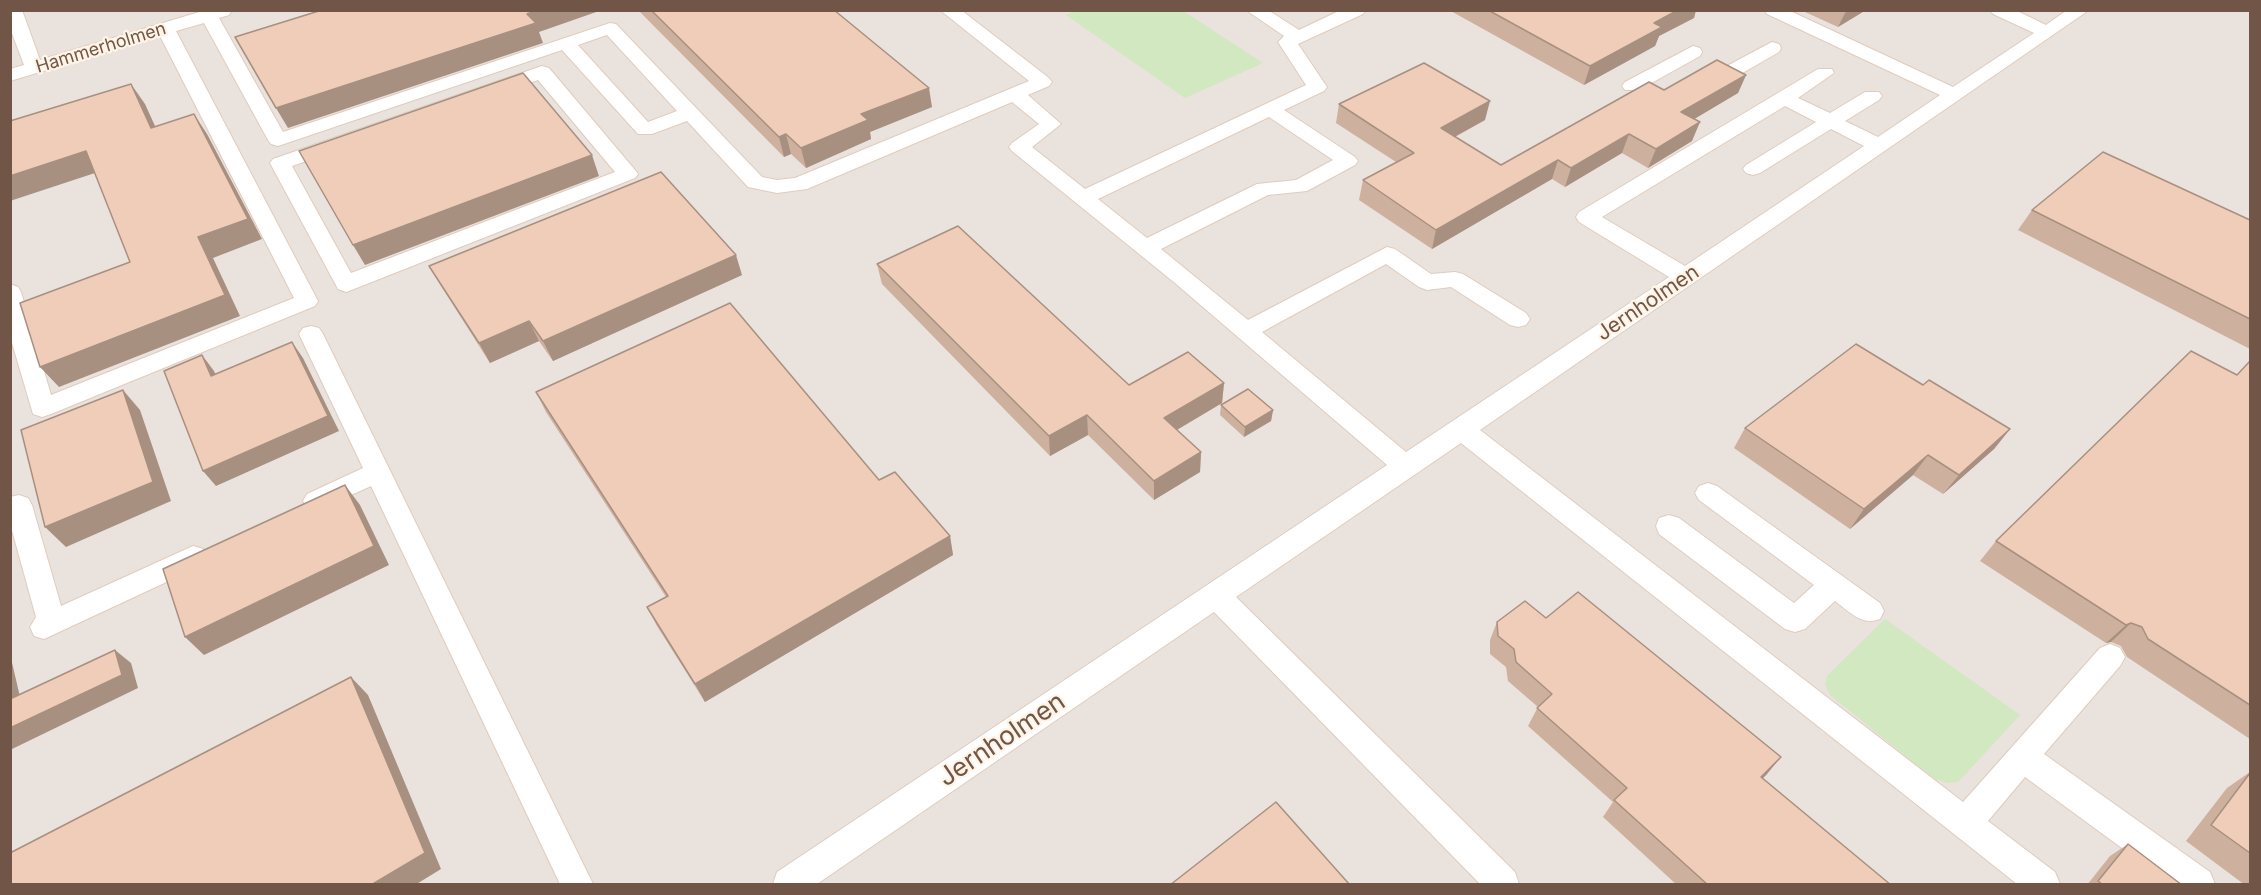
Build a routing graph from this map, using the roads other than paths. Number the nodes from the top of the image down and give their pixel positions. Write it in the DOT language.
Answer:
graph roads {
  1 [pos="13,10"];
  2 [pos="948,10"];
  3 [pos="1255,10"];
  4 [pos="1357,10"];
  5 [pos="1773,10"];
  6 [pos="2080,10"];
  7 [pos="2001,11"];
  8 [pos="218,13"];
  9 [pos="166,29"];
  10 [pos="2048,32"];
  11 [pos="1298,37"];
  12 [pos="566,43"];
  13 [pos="1772,48"];
  14 [pos="1693,52"];
  15 [pos="529,55"];
  16 [pos="34,68"];
  17 [pos="1732,71"];
  18 [pos="542,72"];
  19 [pos="1825,73"];
  20 [pos="10,75"];
  21 [pos="1632,86"];
  22 [pos="1015,94"];
  23 [pos="1955,95"];
  24 [pos="1872,96"];
  25 [pos="1784,98"];
  26 [pos="1270,109"];
  27 [pos="690,113"];
  28 [pos="1831,121"];
  29 [pos="278,140"];
  30 [pos="1880,146"];
  31 [pos="288,160"];
  32 [pos="1753,169"];
  33 [pos="1083,198"];
  34 [pos="1146,248"];
  35 [pos="1686,277"];
  36 [pos="10,292"];
  37 [pos="1518,319"];
  38 [pos="1246,331"];
  39 [pos="311,334"];
  40 [pos="1461,429"];
  41 [pos="1406,467"];
  42 [pos="378,472"];
  43 [pos="1708,493"];
  44 [pos="19,505"];
  45 [pos="291,512"];
  46 [pos="1669,526"];
  47 [pos="215,548"];
  48 [pos="1833,585"];
  49 [pos="1216,596"];
  50 [pos="1870,611"];
  51 [pos="2110,657"];
  52 [pos="2023,757"];
  53 [pos="1965,823"];
  54 [pos="577,885"];
  55 [pos="789,885"];
  56 [pos="1503,885"];
  57 [pos="2043,885"];
  58 [pos="2198,885"];
  1 -- 16 [label="street"];
  2 -- 22 [label="street"];
  3 -- 11 [label="street"];
  4 -- 11 [label="street"];
  5 -- 23 [label="street"];
  6 -- 10 [label="street, Jernholmen"];
  7 -- 10 [label="street"];
  8 -- 9 [label="street, Hammerholmen"];
  8 -- 29 [label="street"];
  9 -- 16 [label="street, Hammerholmen"];
  9 -- 36 [label="street"];
  10 -- 23 [label="street, Jernholmen"];
  11 -- 26 [label="street"];
  12 -- 15 [label="street"];
  12 -- 27 [label="street"];
  12 -- 27 [label="street"];
  13 -- 17 [label="street"];
  14 -- 21 [label="street"];
  15 -- 18 [label="street"];
  15 -- 29 [label="street"];
  16 -- 20 [label="street, Hammerholmen"];
  18 -- 31 [label="street"];
  18 -- 31 [label="street"];
  19 -- 25 [label="street"];
  22 -- 27 [label="street"];
  22 -- 33 [label="street"];
  23 -- 30 [label="street, Jernholmen"];
  24 -- 28 [label="street"];
  25 -- 28 [label="street"];
  25 -- 35 [label="street"];
  26 -- 33 [label="street"];
  26 -- 34 [label="street"];
  28 -- 30 [label="street"];
  28 -- 32 [label="street"];
  29 -- 31 [label="street"];
  30 -- 35 [label="street, Jernholmen"];
  33 -- 34 [label="street"];
  34 -- 38 [label="street"];
  35 -- 40 [label="street, Jernholmen"];
  37 -- 38 [label="street"];
  38 -- 41 [label="street"];
  39 -- 42 [label="street"];
  40 -- 41 [label="street, Jernholmen"];
  40 -- 53 [label="street"];
  41 -- 49 [label="street, Jernholmen"];
  42 -- 45 [label="street"];
  42 -- 54 [label="street"];
  43 -- 48 [label="street"];
  44 -- 47 [label="street"];
  46 -- 48 [label="street"];
  48 -- 50 [label="street"];
  49 -- 55 [label="street, Jernholmen"];
  49 -- 56 [label="street"];
  51 -- 52 [label="street"];
  52 -- 53 [label="street"];
  52 -- 58 [label="street"];
  53 -- 57 [label="street"];
}
